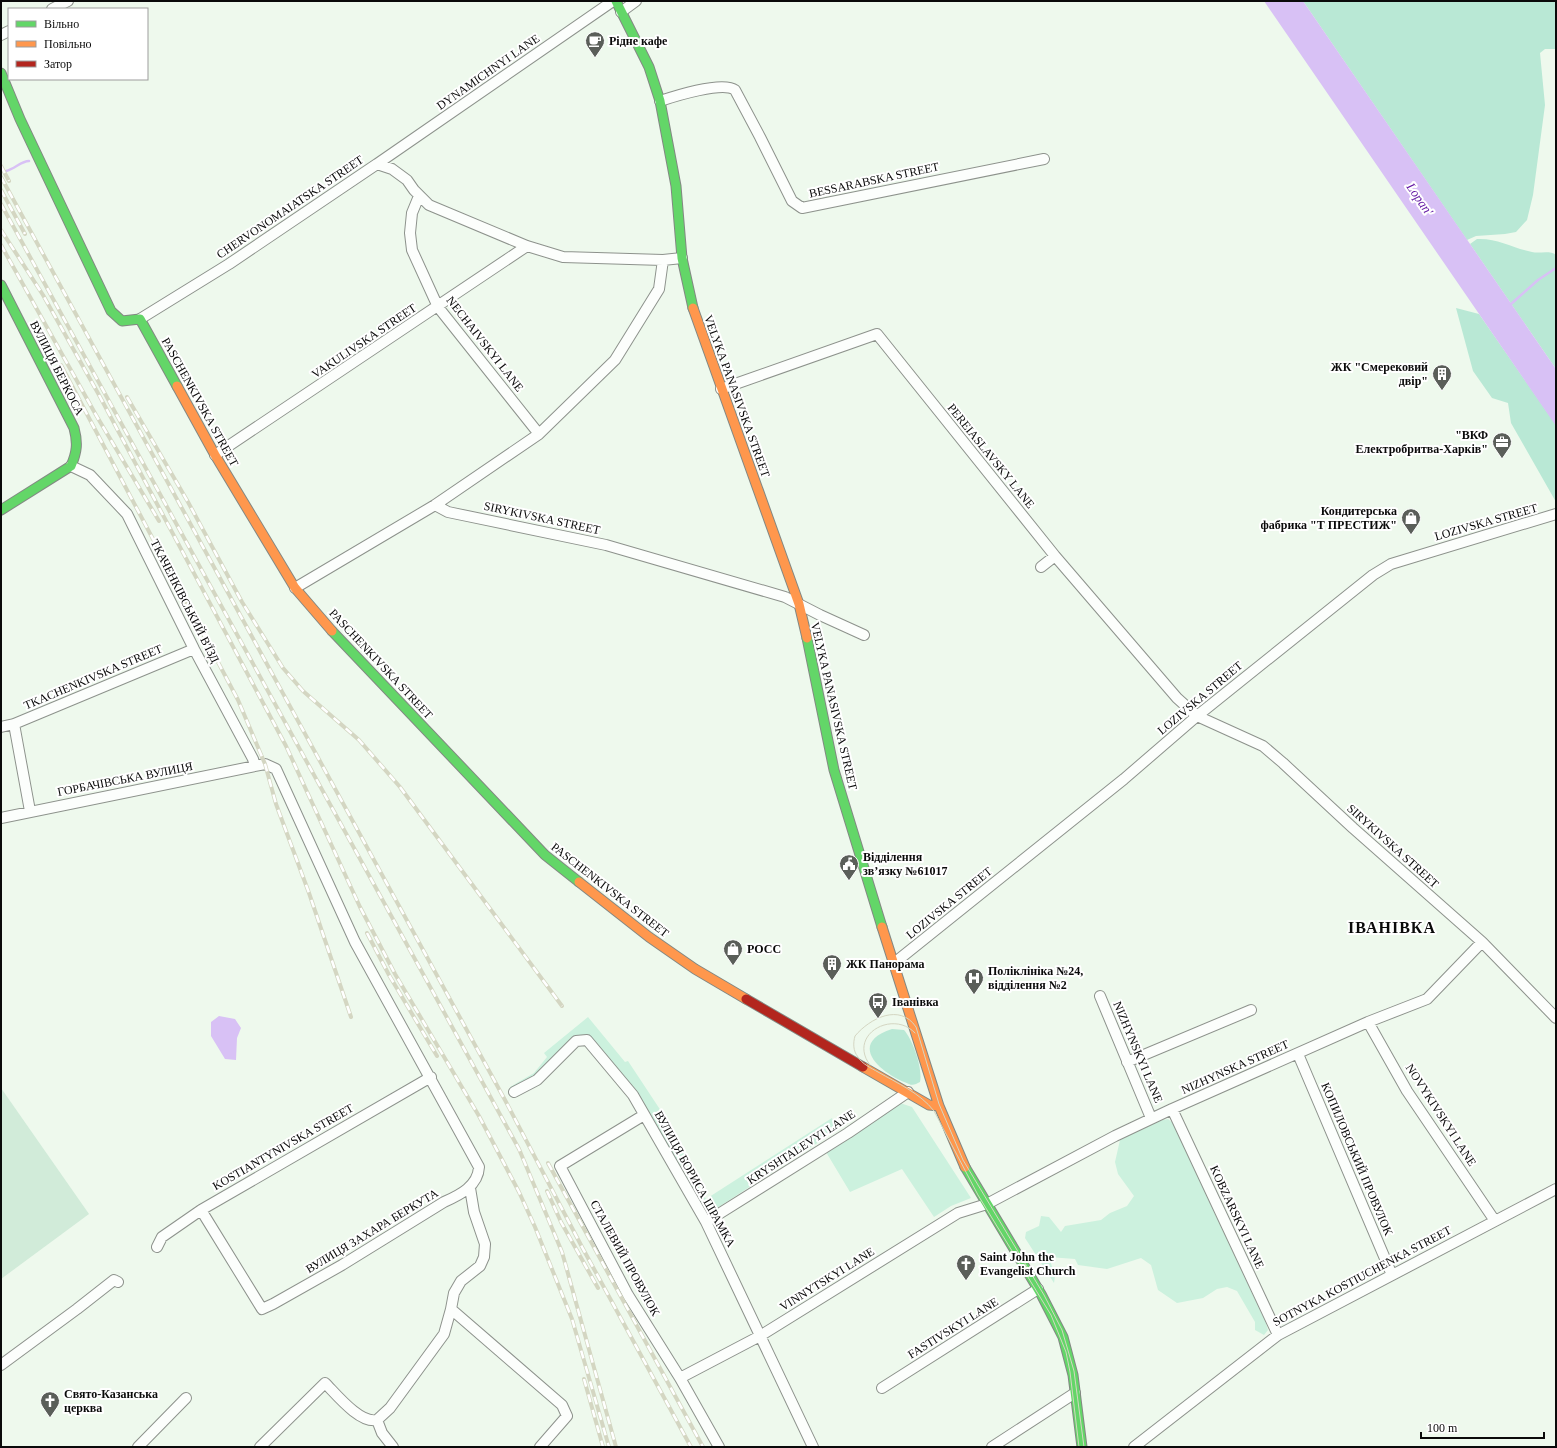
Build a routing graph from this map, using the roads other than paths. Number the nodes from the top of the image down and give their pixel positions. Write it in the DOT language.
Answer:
graph roads {
  1 [pos="68,1"];
  2 [pos="615,1"];
  3 [pos="636,1"];
  4 [pos="54,8"];
  5 [pos="622,12"];
  6 [pos="1,73"];
  7 [pos="660,101"];
  8 [pos="1044,159"];
  9 [pos="378,164"];
  10 [pos="419,196"];
  11 [pos="527,246"];
  12 [pos="682,258"];
  13 [pos="663,260"];
  14 [pos="1,285"];
  15 [pos="438,307"];
  16 [pos="140,319"];
  17 [pos="721,389"];
  18 [pos="539,434"];
  19 [pos="215,455"];
  20 [pos="71,466"];
  21 [pos="435,506"];
  22 [pos="1,510"];
  23 [pos="1556,514"];
  24 [pos="1055,556"];
  25 [pos="1041,566"];
  26 [pos="295,588"];
  27 [pos="799,604"];
  28 [pos="864,635"];
  29 [pos="194,649"];
  30 [pos="1197,716"];
  31 [pos="14,724"];
  32 [pos="1,727"];
  33 [pos="255,766"];
  34 [pos="30,811"];
  35 [pos="1,818"];
  36 [pos="1482,942"];
  37 [pos="893,964"];
  38 [pos="1100,996"];
  39 [pos="1251,1010"];
  40 [pos="1556,1018"];
  41 [pos="1368,1022"];
  42 [pos="1298,1054"];
  43 [pos="1127,1062"];
  44 [pos="431,1078"];
  45 [pos="514,1092"];
  46 [pos="908,1092"];
  47 [pos="939,1106"];
  48 [pos="1172,1109"];
  49 [pos="644,1114"];
  50 [pos="1152,1118"];
  51 [pos="470,1188"];
  52 [pos="1556,1189"];
  53 [pos="987,1204"];
  54 [pos="201,1210"];
  55 [pos="1495,1221"];
  56 [pos="706,1222"];
  57 [pos="157,1247"];
  58 [pos="1392,1275"];
  59 [pos="118,1282"];
  60 [pos="1038,1289"];
  61 [pos="452,1309"];
  62 [pos="1278,1335"];
  63 [pos="760,1336"];
  64 [pos="1,1364"];
  65 [pos="680,1378"];
  66 [pos="882,1388"];
  67 [pos="1075,1393"];
  68 [pos="186,1398"];
  69 [pos="377,1420"];
  70 [pos="138,1447"];
  71 [pos="260,1447"];
  72 [pos="393,1447"];
  73 [pos="540,1447"];
  74 [pos="719,1447"];
  75 [pos="812,1447"];
  76 [pos="992,1447"];
  77 [pos="1082,1447"];
  78 [pos="1134,1447"];
  1 -- 4 [label="street"];
  2 -- 5 [label="street, VELYKA PANASIVSKA STREET"];
  2 -- 9 [label="street, DYNAMICHNYI LANE"];
  3 -- 5 [label="street"];
  5 -- 7 [label="street, VELYKA PANASIVSKA STREET"];
  6 -- 16 [label="street"];
  7 -- 8 [label="street, BESSARABSKA STREET"];
  7 -- 12 [label="street, VELYKA PANASIVSKA STREET"];
  9 -- 10 [label="street, CHERVONOMAIATSKA STREET"];
  9 -- 16 [label="street, CHERVONOMAIATSKA STREET"];
  10 -- 11 [label="street, CHERVONOMAIATSKA STREET"];
  10 -- 15 [label="street, NECHAIVSKYI LANE"];
  11 -- 13 [label="street, CHERVONOMAIATSKA STREET"];
  11 -- 15 [label="street, VAKULIVSKA STREET"];
  12 -- 13 [label="street, CHERVONOMAIATSKA STREET"];
  12 -- 17 [label="street, VELYKA PANASIVSKA STREET"];
  13 -- 18 [label="street"];
  14 -- 20 [label="street, ВУЛИЦЯ БЕРКОСА"];
  15 -- 18 [label="street, NECHAIVSKYI LANE"];
  15 -- 19 [label="street, VAKULIVSKA STREET"];
  16 -- 19 [label="street, PASCHENKIVSKA STREET"];
  17 -- 24 [label="street, PEREIASLAVSKY LANE"];
  17 -- 27 [label="street, VELYKA PANASIVSKA STREET"];
  18 -- 21 [label="street"];
  19 -- 26 [label="street, PASCHENKIVSKA STREET"];
  20 -- 22 [label="street"];
  20 -- 29 [label="street, ТКАЧЕНКІВСЬКИЙ В'ЇЗД"];
  21 -- 26 [label="street"];
  21 -- 27 [label="street, SIRYKIVSKA STREET"];
  23 -- 30 [label="street, LOZIVSKA STREET"];
  24 -- 25 [label="street"];
  24 -- 30 [label="street, PEREIASLAVSKY LANE"];
  26 -- 46 [label="street, PASCHENKIVSKA STREET"];
  27 -- 28 [label="street, SIRYKIVSKA STREET"];
  27 -- 37 [label="street, VELYKA PANASIVSKA STREET"];
  29 -- 31 [label="street, TKACHENKIVSKA STREET"];
  29 -- 33 [label="street, ТКАЧЕНКІВСЬКИЙ В'ЇЗД"];
  30 -- 36 [label="street, SIRYKIVSKA STREET"];
  30 -- 37 [label="street, LOZIVSKA STREET"];
  31 -- 32 [label="street, TKACHENKIVSKA STREET"];
  31 -- 34 [label="street"];
  33 -- 34 [label="street, ГОРБАЧІВСЬКА ВУЛИЦЯ"];
  33 -- 44 [label="street, ГОРБАЧІВСЬКА ВУЛИЦЯ"];
  34 -- 35 [label="street, ГОРБАЧІВСЬКА ВУЛИЦЯ"];
  36 -- 40 [label="street, SIRYKIVSKA STREET"];
  36 -- 41 [label="street, NIZHYNSKA STREET"];
  37 -- 47 [label="street, VELYKA PANASIVSKA STREET"];
  38 -- 43 [label="street, NIZHYNSKYI LANE"];
  39 -- 43 [label="street"];
  41 -- 42 [label="street, NIZHYNSKA STREET"];
  41 -- 55 [label="street, NOVYKIVSKYI LANE"];
  42 -- 48 [label="street, NIZHYNSKA STREET"];
  42 -- 58 [label="street, КОПИЛОВСЬКИЙ ПРОВУЛОК"];
  43 -- 50 [label="street, NIZHYNSKYI LANE"];
  44 -- 51 [label="street, ГОРБАЧІВСЬКА ВУЛИЦЯ"];
  44 -- 54 [label="street, KOSTIANTYNIVSKA STREET"];
  45 -- 49 [label="street, ВУЛИЦЯ БОРИСА ШРАМКА"];
  46 -- 47 [label="street, PASCHENKIVSKA STREET"];
  46 -- 56 [label="street, KRYSHTALEVYI LANE"];
  47 -- 53 [label="street, VELYKA PANASIVSKA STREET"];
  48 -- 50 [label="street, NIZHYNSKA STREET"];
  48 -- 62 [label="street, KOBZARSKYI LANE"];
  49 -- 56 [label="street, ВУЛИЦЯ БОРИСА ШРАМКА"];
  49 -- 65 [label="street, СТАЛЕВИЙ ПРОВУЛОК"];
  50 -- 53 [label="street, NIZHYNSKA STREET"];
  51 -- 54 [label="street, ВУЛИЦЯ ЗАХАРА БЕРКУТА"];
  51 -- 61 [label="street"];
  52 -- 55 [label="street, SOTNYKA KOSTIUCHENKA STREET"];
  53 -- 60 [label="street, VELYKA PANASIVSKA STREET"];
  53 -- 63 [label="street, VINNYTSKYI LANE"];
  54 -- 57 [label="street, KOSTIANTYNIVSKA STREET"];
  55 -- 58 [label="street, SOTNYKA KOSTIUCHENKA STREET"];
  56 -- 63 [label="street, ВУЛИЦЯ БОРИСА ШРАМКА"];
  58 -- 62 [label="street, SOTNYKA KOSTIUCHENKA STREET"];
  59 -- 64 [label="street"];
  60 -- 66 [label="street, FASTIVSKYI LANE"];
  60 -- 67 [label="street, VELYKA PANASIVSKA STREET"];
  61 -- 69 [label="street"];
  61 -- 73 [label="street"];
  62 -- 78 [label="street, SOTNYKA KOSTIUCHENKA STREET"];
  63 -- 65 [label="street, VINNYTSKYI LANE"];
  63 -- 75 [label="street, ВУЛИЦЯ БОРИСА ШРАМКА"];
  65 -- 74 [label="street, СТАЛЕВИЙ ПРОВУЛОК"];
  67 -- 76 [label="street"];
  67 -- 77 [label="street, VELYKA PANASIVSKA STREET"];
  68 -- 70 [label="street"];
  69 -- 71 [label="street"];
  69 -- 72 [label="street"];
}
